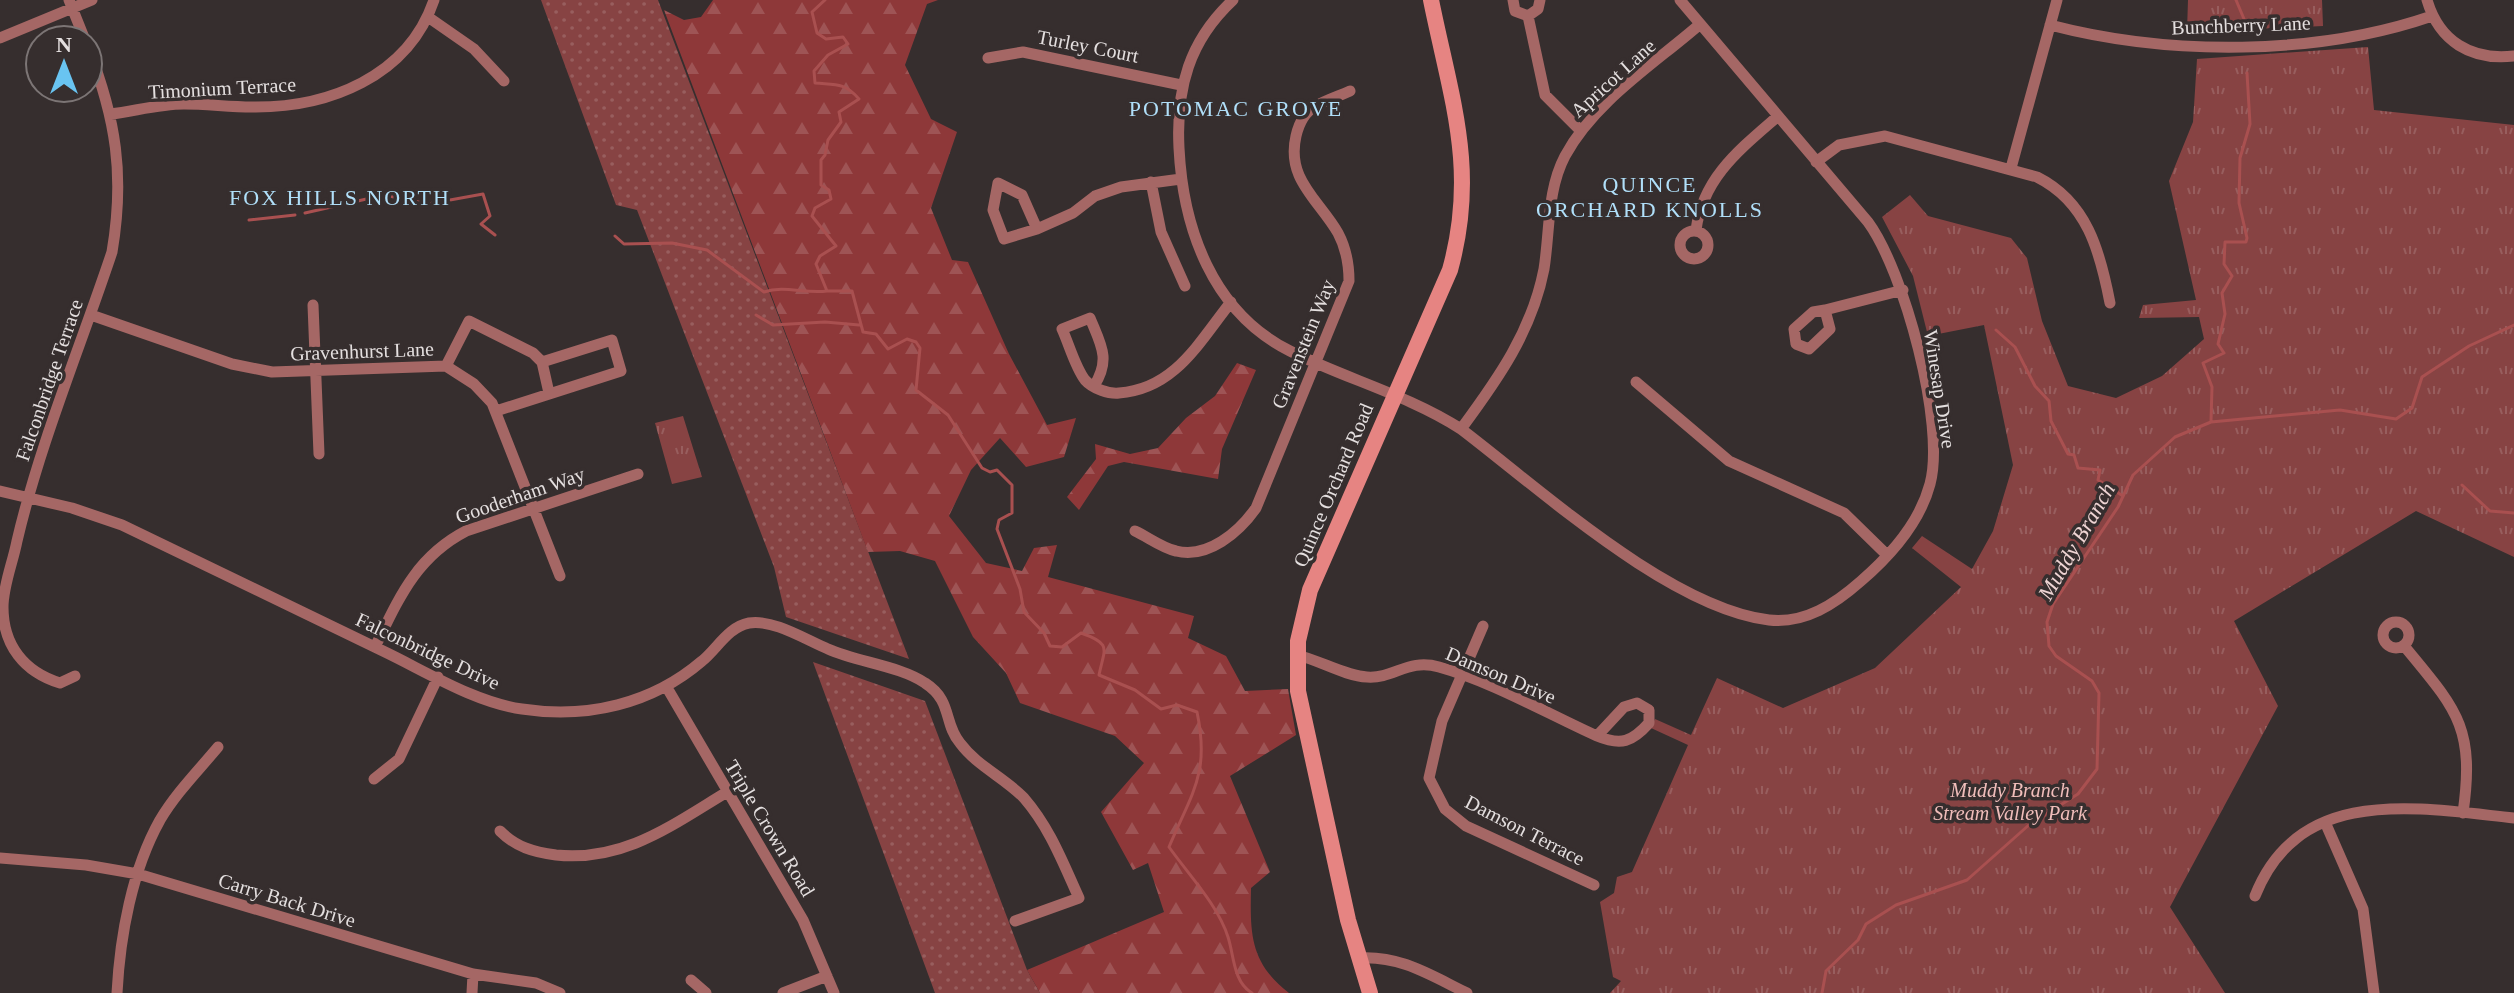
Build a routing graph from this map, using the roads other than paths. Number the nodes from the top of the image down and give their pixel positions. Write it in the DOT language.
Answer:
graph roads {
  1 [pos="92,0"];
  2 [pos="434,0"];
  3 [pos="1233,0"];
  4 [pos="1431,0"];
  5 [pos="1513,0"];
  6 [pos="1540,0"];
  7 [pos="1680,0"];
  8 [pos="2057,0"];
  9 [pos="2427,0"];
  10 [pos="70,4"];
  11 [pos="1528,16"];
  12 [pos="2432,16"];
  13 [pos="428,17"];
  14 [pos="78,24"];
  15 [pos="1699,25"];
  16 [pos="2050,25"];
  17 [pos="0,38"];
  18 [pos="2514,56"];
  19 [pos="988,58"];
  20 [pos="504,81"];
  21 [pos="1181,85"];
  22 [pos="1350,91"];
  23 [pos="104,94"];
  24 [pos="111,114"];
  25 [pos="1777,117"];
  26 [pos="1581,131"];
  27 [pos="1816,162"];
  28 [pos="2011,168"];
  29 [pos="1181,179"];
  30 [pos="1151,182"];
  31 [pos="1037,229"];
  32 [pos="1696,230"];
  33 [pos="1185,286"];
  34 [pos="1903,290"];
  35 [pos="1231,302"];
  36 [pos="2110,303"];
  37 [pos="313,305"];
  38 [pos="1825,310"];
  39 [pos="91,315"];
  40 [pos="542,362"];
  41 [pos="1316,363"];
  42 [pos="446,366"];
  43 [pos="316,373"];
  44 [pos="1636,382"];
  45 [pos="1094,386"];
  46 [pos="549,393"];
  47 [pos="1394,395"];
  48 [pos="496,411"];
  49 [pos="1461,429"];
  50 [pos="319,454"];
  51 [pos="638,474"];
  52 [pos="0,491"];
  53 [pos="28,497"];
  54 [pos="532,509"];
  55 [pos="1135,531"];
  56 [pos="1887,555"];
  57 [pos="560,576"];
  58 [pos="1483,626"];
  59 [pos="375,647"];
  60 [pos="2405,647"];
  61 [pos="1297,655"];
  62 [pos="1462,675"];
  63 [pos="75,676"];
  64 [pos="438,677"];
  65 [pos="666,686"];
  66 [pos="1597,736"];
  67 [pos="218,747"];
  68 [pos="374,779"];
  69 [pos="727,792"];
  70 [pos="2463,813"];
  71 [pos="2514,818"];
  72 [pos="2325,822"];
  73 [pos="500,831"];
  74 [pos="0,858"];
  75 [pos="138,874"];
  76 [pos="1594,885"];
  77 [pos="2255,896"];
  78 [pos="1015,921"];
  79 [pos="1358,958"];
  80 [pos="473,974"];
  81 [pos="827,976"];
  82 [pos="691,980"];
  83 [pos="117,993"];
  84 [pos="472,993"];
  85 [pos="560,993"];
  86 [pos="706,993"];
  87 [pos="783,993"];
  88 [pos="834,993"];
  89 [pos="1370,993"];
  90 [pos="1467,993"];
  91 [pos="2374,993"];
  1 -- 10 [label="street"];
  2 -- 13 [label="street, Timonium Terrace"];
  3 -- 21 [label="street"];
  4 -- 47 [label="street, Quince Orchard Road"];
  5 -- 11 [label="street"];
  6 -- 11 [label="street"];
  7 -- 15 [label="street, Winesap Drive"];
  8 -- 16 [label="street"];
  9 -- 12 [label="street"];
  10 -- 14 [label="street"];
  10 -- 17 [label="street"];
  11 -- 26 [label="street"];
  12 -- 16 [label="street, Bunchberry Lane"];
  12 -- 18 [label="street"];
  13 -- 20 [label="street"];
  13 -- 24 [label="street, Timonium Terrace"];
  15 -- 25 [label="street, Winesap Drive"];
  15 -- 26 [label="street, Apricot Lane"];
  16 -- 28 [label="street"];
  19 -- 21 [label="street, Turley Court"];
  21 -- 29 [label="street, Winesap Drive"];
  22 -- 41 [label="street, Gravenstein Way"];
  23 -- 24 [label="street, Falconbridge Terrace"];
  24 -- 39 [label="street, Falconbridge Terrace"];
  25 -- 27 [label="street, Winesap Drive"];
  25 -- 32 [label="street"];
  26 -- 49 [label="street, Apricot Lane"];
  27 -- 28 [label="street"];
  27 -- 34 [label="street, Winesap Drive"];
  28 -- 36 [label="street"];
  29 -- 30 [label="street"];
  29 -- 35 [label="street, Winesap Drive"];
  30 -- 31 [label="street"];
  30 -- 33 [label="street"];
  31 -- 31 [label="street"];
  34 -- 38 [label="street"];
  34 -- 56 [label="street, Winesap Drive"];
  35 -- 41 [label="street, Winesap Drive"];
  35 -- 45 [label="street"];
  37 -- 43 [label="street"];
  39 -- 43 [label="street, Gravenhurst Lane"];
  39 -- 53 [label="street, Falconbridge Terrace"];
  40 -- 42 [label="street"];
  40 -- 46 [label="street"];
  40 -- 46 [label="street"];
  41 -- 47 [label="street, Winesap Drive"];
  41 -- 55 [label="street, Gravenstein Way"];
  42 -- 43 [label="street, Gravenhurst Lane"];
  42 -- 48 [label="street, Gravenhurst Lane"];
  43 -- 50 [label="street"];
  44 -- 56 [label="street"];
  45 -- 45 [label="street"];
  46 -- 48 [label="street"];
  47 -- 49 [label="street, Winesap Drive"];
  47 -- 61 [label="street, Quince Orchard Road"];
  48 -- 54 [label="street, Gravenhurst Lane"];
  49 -- 56 [label="street, Winesap Drive"];
  51 -- 54 [label="street, Gooderham Way"];
  52 -- 53 [label="street, Falconbridge Drive"];
  53 -- 59 [label="street, Falconbridge Drive"];
  53 -- 63 [label="street, Falconbridge Terrace"];
  54 -- 57 [label="street, Gravenhurst Lane"];
  54 -- 59 [label="street, Gooderham Way"];
  58 -- 62 [label="street, Damson Terrace"];
  59 -- 64 [label="street, Falconbridge Drive"];
  60 -- 70 [label="street"];
  61 -- 62 [label="street, Damson Drive"];
  61 -- 79 [label="street, Quince Orchard Road"];
  62 -- 66 [label="street, Damson Drive"];
  62 -- 76 [label="street, Damson Terrace"];
  64 -- 65 [label="street, Falconbridge Drive"];
  64 -- 68 [label="street"];
  65 -- 69 [label="street, Triple Crown Road"];
  65 -- 78 [label="street, Falconbridge Drive"];
  66 -- 66 [label="street, Damson Drive"];
  67 -- 75 [label="street"];
  69 -- 73 [label="street"];
  69 -- 81 [label="street, Triple Crown Road"];
  70 -- 71 [label="street"];
  70 -- 72 [label="street"];
  72 -- 77 [label="street"];
  72 -- 91 [label="street"];
  74 -- 75 [label="street, Carry Back Drive"];
  75 -- 80 [label="street, Carry Back Drive"];
  75 -- 83 [label="street"];
  79 -- 89 [label="street, Quince Orchard Road"];
  79 -- 90 [label="street"];
  80 -- 84 [label="street"];
  80 -- 85 [label="street, Carry Back Drive"];
  81 -- 87 [label="street"];
  81 -- 88 [label="street, Triple Crown Road"];
  82 -- 86 [label="street"];
}
